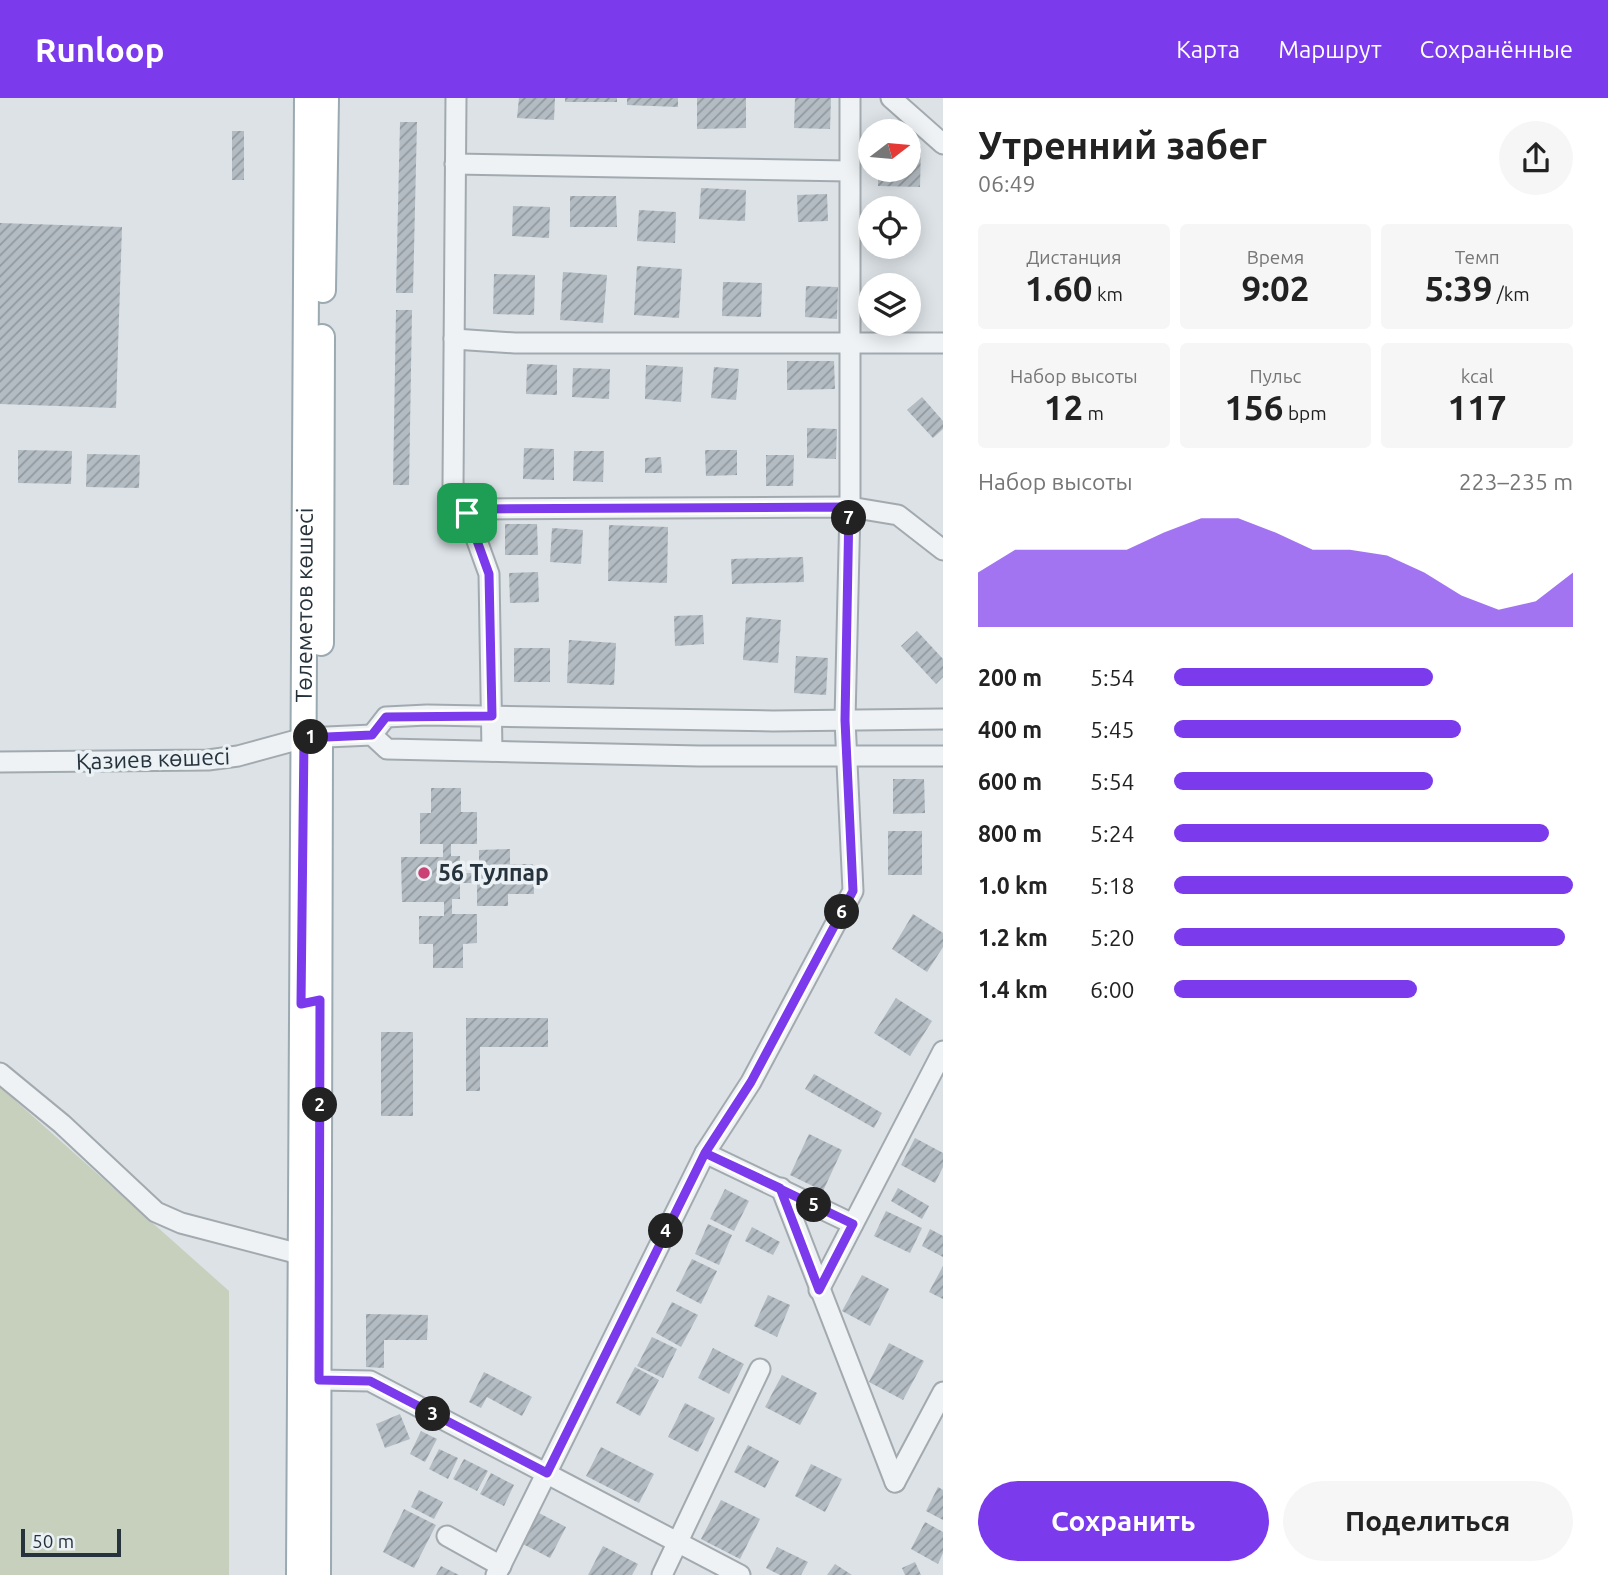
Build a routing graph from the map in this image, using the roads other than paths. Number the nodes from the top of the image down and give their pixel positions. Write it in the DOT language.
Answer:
graph roads {
  1 [pos="307,98"];
  2 [pos="326,98"];
  3 [pos="456,98"];
  4 [pos="850,98"];
  5 [pos="891,98"];
  6 [pos="943,144"];
  7 [pos="456,164"];
  8 [pos="849,171"];
  9 [pos="454,339"];
  10 [pos="849,341"];
  11 [pos="943,344"];
  12 [pos="849,507"];
  13 [pos="467,513"];
  14 [pos="943,550"];
  15 [pos="492,716"];
  16 [pos="943,719"];
  17 [pos="845,720"];
  18 [pos="372,735"];
  19 [pos="312,737"];
  20 [pos="492,751"];
  21 [pos="943,756"];
  22 [pos="847,757"];
  23 [pos="0,762"];
  24 [pos="310,1002"];
  25 [pos="943,1051"];
  26 [pos="0,1073"];
  27 [pos="705,1153"];
  28 [pos="780,1188"];
  29 [pos="853,1224"];
  30 [pos="300,1258"];
  31 [pos="819,1290"];
  32 [pos="760,1369"];
  33 [pos="319,1380"];
  34 [pos="943,1392"];
  35 [pos="547,1473"];
  36 [pos="447,1536"];
  37 [pos="679,1541"];
  38 [pos="499,1570"];
  39 [pos="299,1575"];
  40 [pos="318,1575"];
  41 [pos="662,1575"];
  42 [pos="740,1575"];
  1 -- 19 [label="main road, Төлеметов көшесі"];
  2 -- 19 [label="main road, Төлеметов көшесі"];
  3 -- 7 [label="street"];
  4 -- 8 [label="street"];
  5 -- 6 [label="street"];
  7 -- 8 [label="street"];
  7 -- 9 [label="street"];
  8 -- 10 [label="street"];
  9 -- 10 [label="street"];
  9 -- 13 [label="street"];
  10 -- 11 [label="street"];
  10 -- 12 [label="street"];
  12 -- 13 [label="street"];
  12 -- 14 [label="street"];
  12 -- 17 [label="street"];
  13 -- 15 [label="street"];
  15 -- 17 [label="street"];
  15 -- 18 [label="street"];
  15 -- 20 [label="street"];
  16 -- 17 [label="street"];
  17 -- 22 [label="street"];
  18 -- 19 [label="street, Қазиев көшесі"];
  18 -- 20 [label="street"];
  19 -- 23 [label="street, Қазиев көшесі"];
  19 -- 24 [label="main road, Төлеметов көшесі"];
  20 -- 22 [label="street"];
  21 -- 22 [label="street"];
  22 -- 27 [label="street"];
  24 -- 30 [label="main road, Төлеметов көшесі"];
  24 -- 33 [label="main road, Төлеметов көшесі"];
  25 -- 29 [label="street"];
  26 -- 30 [label="street"];
  27 -- 28 [label="street"];
  27 -- 35 [label="street"];
  28 -- 29 [label="street"];
  28 -- 31 [label="street"];
  29 -- 31 [label="street"];
  30 -- 39 [label="main road, Төлеметов көшесі"];
  31 -- 34 [label="street"];
  32 -- 37 [label="street"];
  33 -- 35 [label="street"];
  33 -- 40 [label="main road, Төлеметов көшесі"];
  35 -- 37 [label="street"];
  35 -- 38 [label="street"];
  36 -- 38 [label="street"];
  37 -- 41 [label="street"];
  37 -- 42 [label="street"];
}
